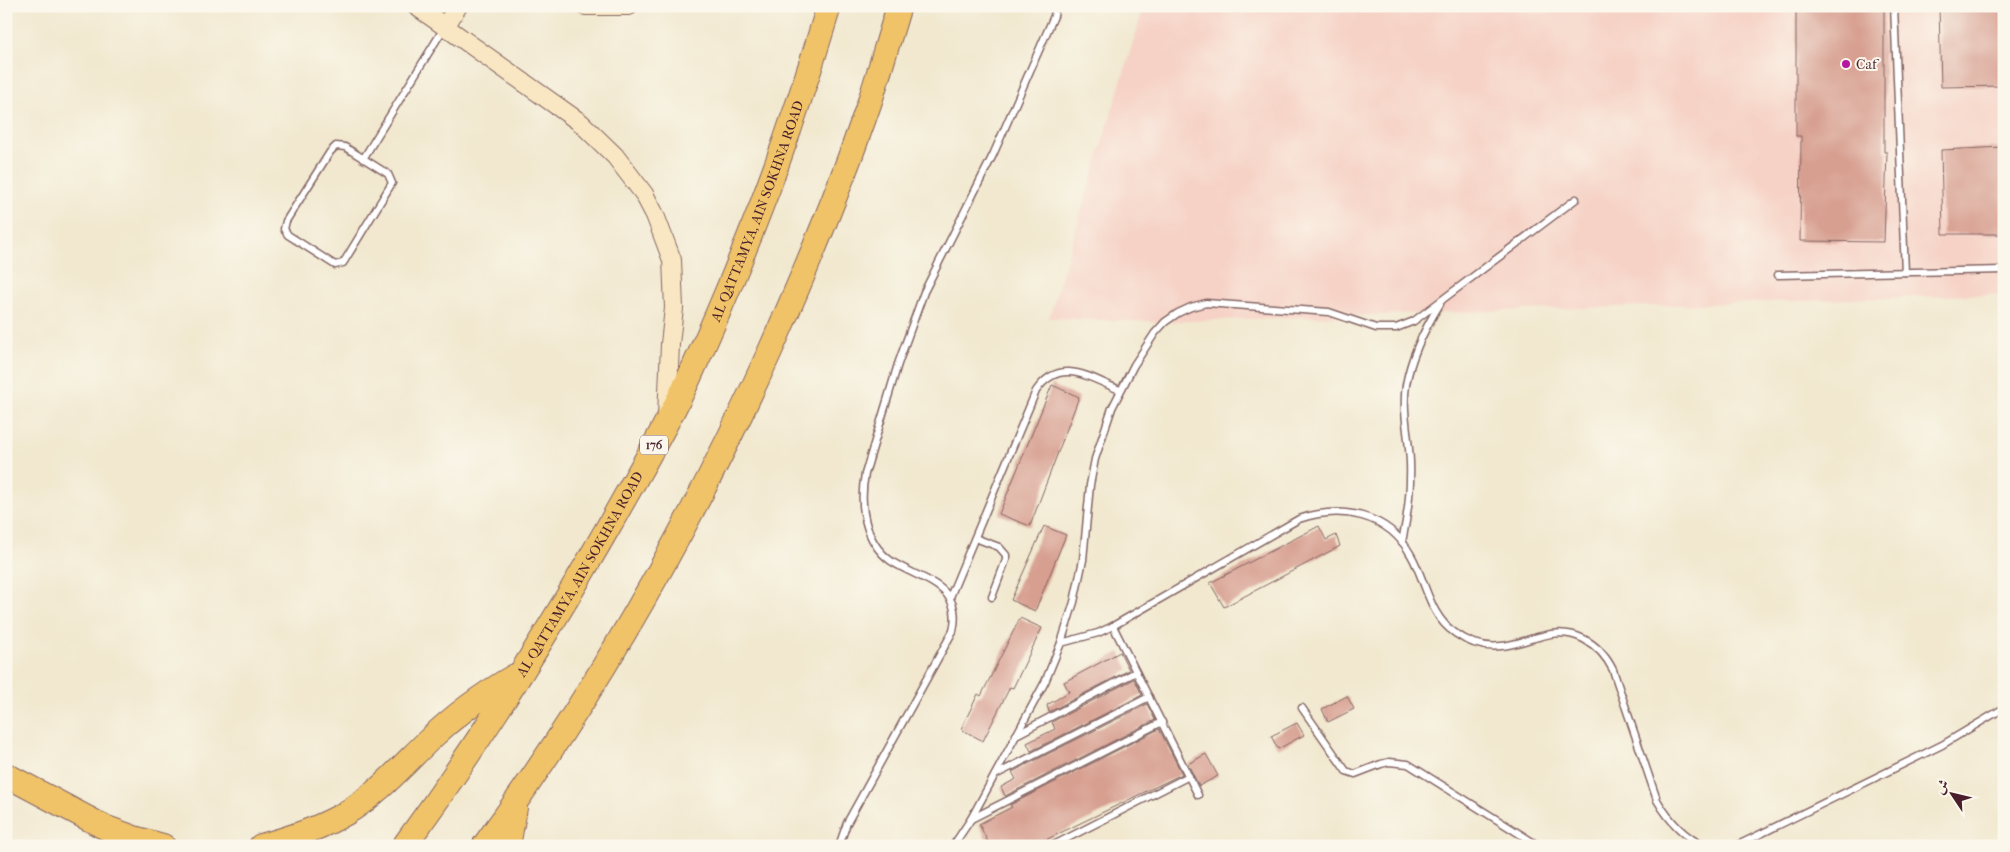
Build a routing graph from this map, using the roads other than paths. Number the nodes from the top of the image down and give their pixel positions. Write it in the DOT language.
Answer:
graph roads {
  1 [pos="416,6"];
  2 [pos="458,6"];
  3 [pos="585,6"];
  4 [pos="629,6"];
  5 [pos="829,6"];
  6 [pos="899,6"];
  7 [pos="1056,6"];
  8 [pos="1894,6"];
  9 [pos="445,27"];
  10 [pos="363,158"];
  11 [pos="1576,199"];
  12 [pos="2004,270"];
  13 [pos="1905,272"];
  14 [pos="1778,275"];
  15 [pos="1443,299"];
  16 [pos="1120,390"];
  17 [pos="666,424"];
  18 [pos="975,538"];
  19 [pos="1402,542"];
  20 [pos="950,597"];
  21 [pos="992,598"];
  22 [pos="1113,626"];
  23 [pos="1061,643"];
  24 [pos="520,672"];
  25 [pos="1136,672"];
  26 [pos="1149,697"];
  27 [pos="1302,708"];
  28 [pos="2004,708"];
  29 [pos="1162,722"];
  30 [pos="1016,736"];
  31 [pos="6,775"];
  32 [pos="994,775"];
  33 [pos="1189,776"];
  34 [pos="1198,795"];
  35 [pos="516,802"];
  36 [pos="971,819"];
  37 [pos="140,842"];
  38 [pos="163,846"];
  39 [pos="261,846"];
  40 [pos="404,846"];
  41 [pos="484,846"];
  42 [pos="508,846"];
  43 [pos="838,846"];
  44 [pos="953,846"];
  45 [pos="1052,846"];
  46 [pos="1539,846"];
  47 [pos="1704,846"];
  48 [pos="1736,846"];
  1 -- 9 [label="main road"];
  2 -- 9 [label="main road"];
  3 -- 4 [label="main road"];
  5 -- 17 [label="highway, AL QATTAMYA, AIN SOKHNA ROAD / 176"];
  6 -- 35 [label="highway"];
  7 -- 20 [label="lane"];
  8 -- 13 [label="lane"];
  9 -- 10 [label="lane"];
  9 -- 17 [label="main road"];
  10 -- 10 [label="lane"];
  11 -- 15 [label="lane"];
  12 -- 13 [label="lane"];
  13 -- 14 [label="lane"];
  15 -- 16 [label="lane"];
  15 -- 19 [label="lane"];
  16 -- 18 [label="lane"];
  16 -- 23 [label="lane"];
  17 -- 24 [label="highway, AL QATTAMYA, AIN SOKHNA ROAD / 176"];
  18 -- 20 [label="lane"];
  18 -- 21 [label="lane"];
  19 -- 22 [label="lane"];
  19 -- 47 [label="lane"];
  20 -- 43 [label="lane"];
  22 -- 23 [label="lane"];
  22 -- 25 [label="lane"];
  23 -- 30 [label="lane"];
  24 -- 39 [label="highway"];
  24 -- 40 [label="highway, AL QATTAMYA, AIN SOKHNA ROAD / 176"];
  25 -- 26 [label="lane"];
  25 -- 30 [label="lane"];
  26 -- 29 [label="lane"];
  26 -- 32 [label="lane"];
  27 -- 46 [label="lane"];
  28 -- 48 [label="lane"];
  29 -- 33 [label="lane"];
  29 -- 36 [label="lane"];
  30 -- 32 [label="lane"];
  31 -- 37 [label="highway"];
  32 -- 36 [label="lane"];
  33 -- 34 [label="lane"];
  33 -- 45 [label="lane"];
  35 -- 41 [label="highway"];
  35 -- 42 [label="highway"];
  36 -- 44 [label="lane"];
  37 -- 38 [label="highway"];
}
